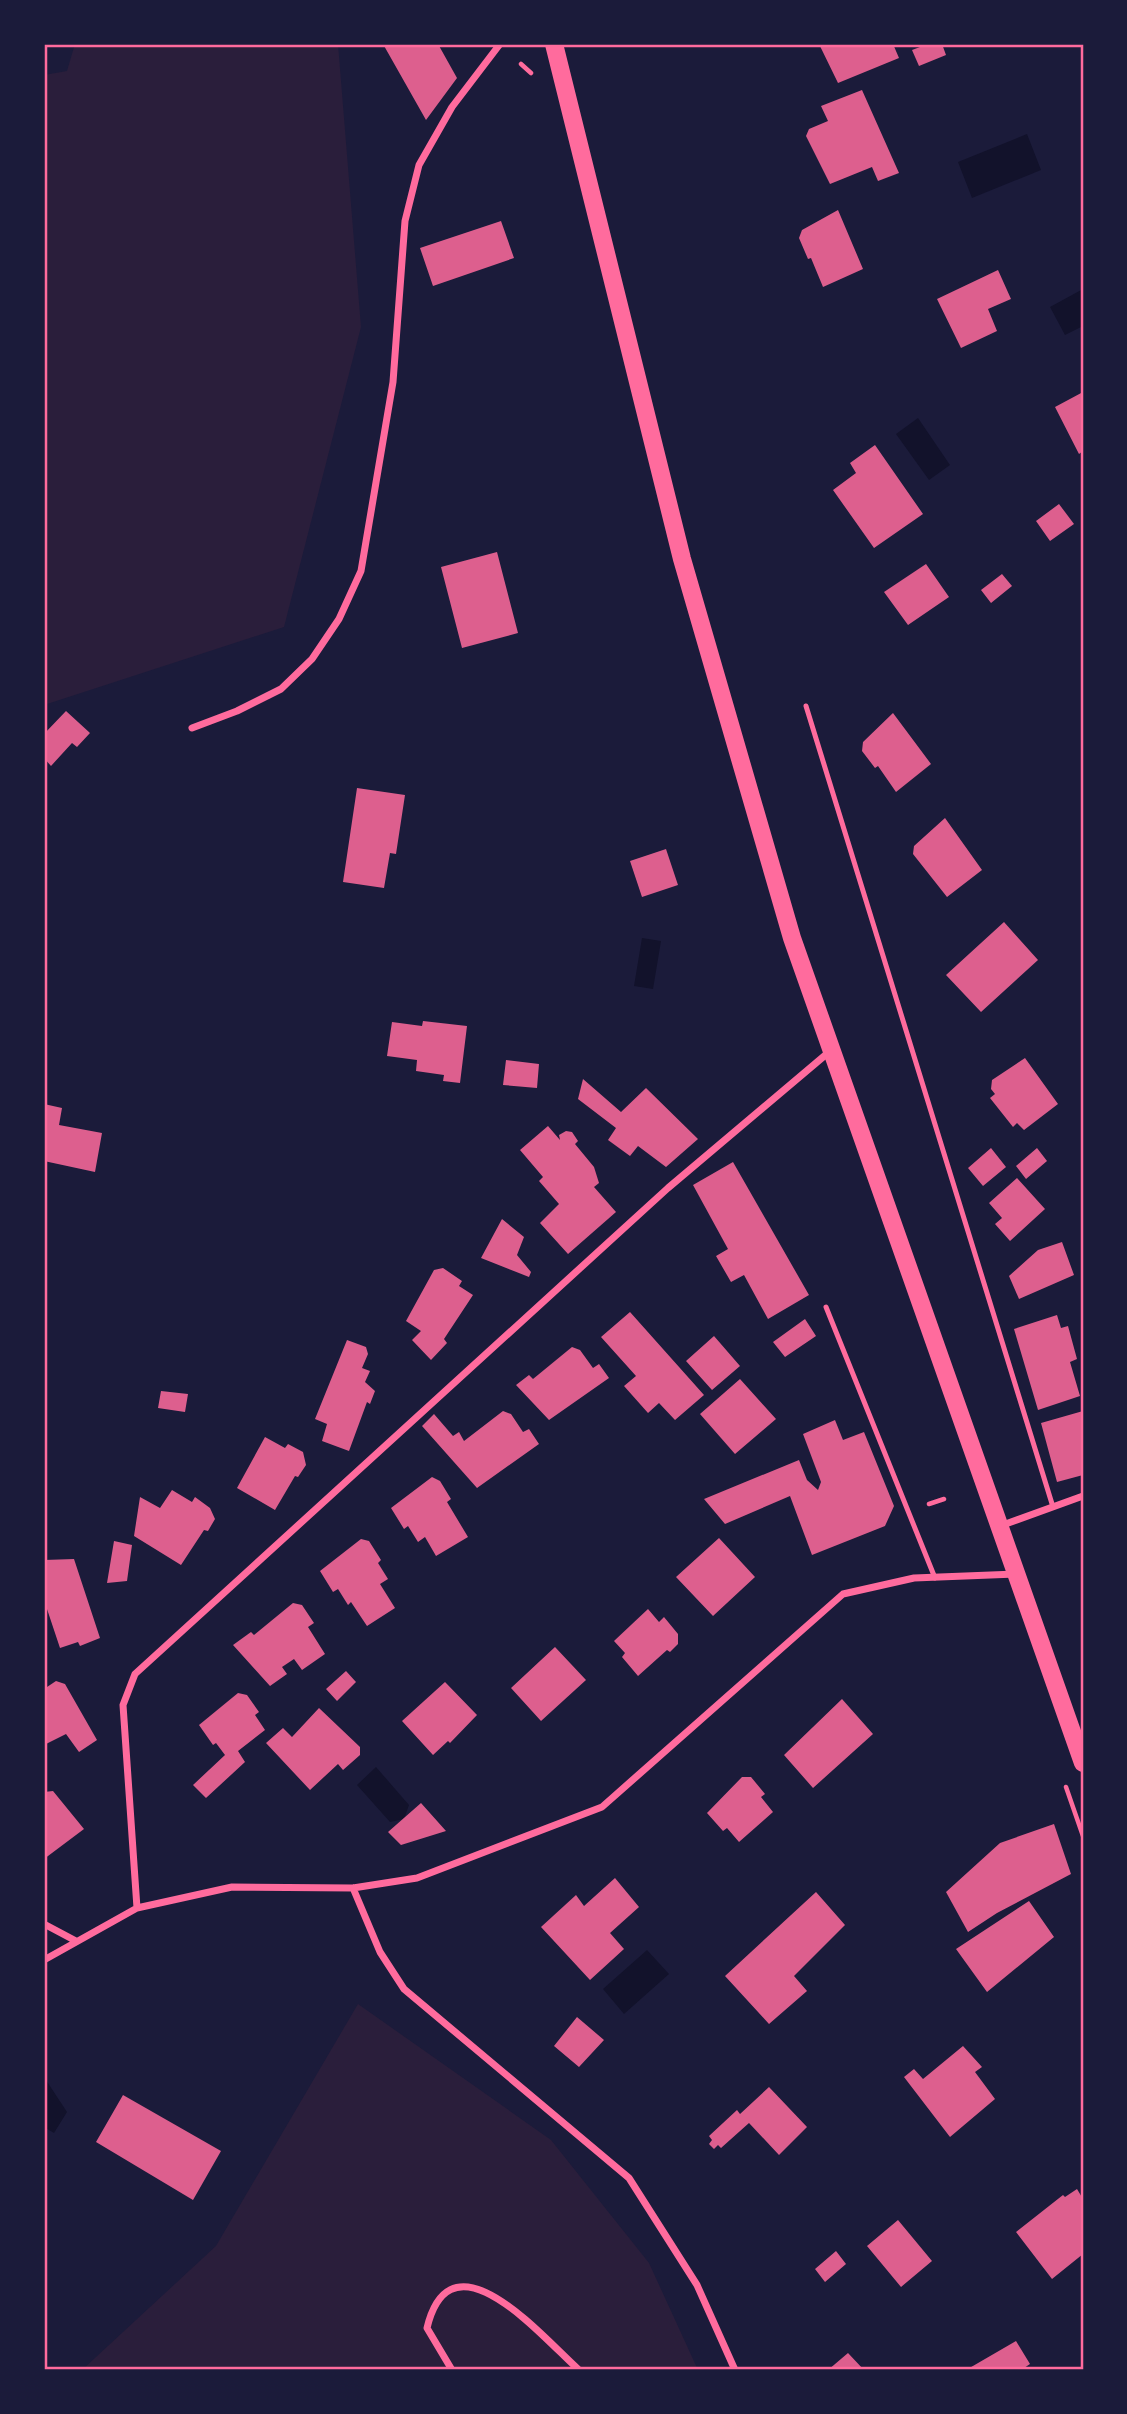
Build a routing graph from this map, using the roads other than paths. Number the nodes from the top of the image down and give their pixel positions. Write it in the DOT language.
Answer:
graph roads {
  1 [pos="500,44"];
  2 [pos="554,44"];
  3 [pos="806,706"];
  4 [pos="192,728"];
  5 [pos="832,1050"];
  6 [pos="827,1307"];
  7 [pos="1083,1496"];
  8 [pos="1053,1507"];
  9 [pos="999,1526"];
  10 [pos="1016,1574"];
  11 [pos="935,1578"];
  12 [pos="1083,1763"];
  13 [pos="354,1888"];
  14 [pos="137,1908"];
  15 [pos="44,1924"];
  16 [pos="76,1941"];
  17 [pos="44,1960"];
  18 [pos="452,2370"];
  19 [pos="579,2370"];
  20 [pos="735,2370"];
  1 -- 4 [label="street"];
  2 -- 5 [label="main road"];
  3 -- 8 [label="lane"];
  5 -- 9 [label="main road"];
  5 -- 14 [label="street"];
  6 -- 11 [label="lane"];
  7 -- 8 [label="street"];
  8 -- 9 [label="street"];
  9 -- 10 [label="main road"];
  10 -- 11 [label="street"];
  10 -- 12 [label="main road"];
  11 -- 13 [label="street"];
  13 -- 14 [label="street"];
  13 -- 20 [label="street"];
  14 -- 16 [label="street"];
  15 -- 16 [label="street"];
  16 -- 17 [label="street"];
  18 -- 19 [label="street"];
}
